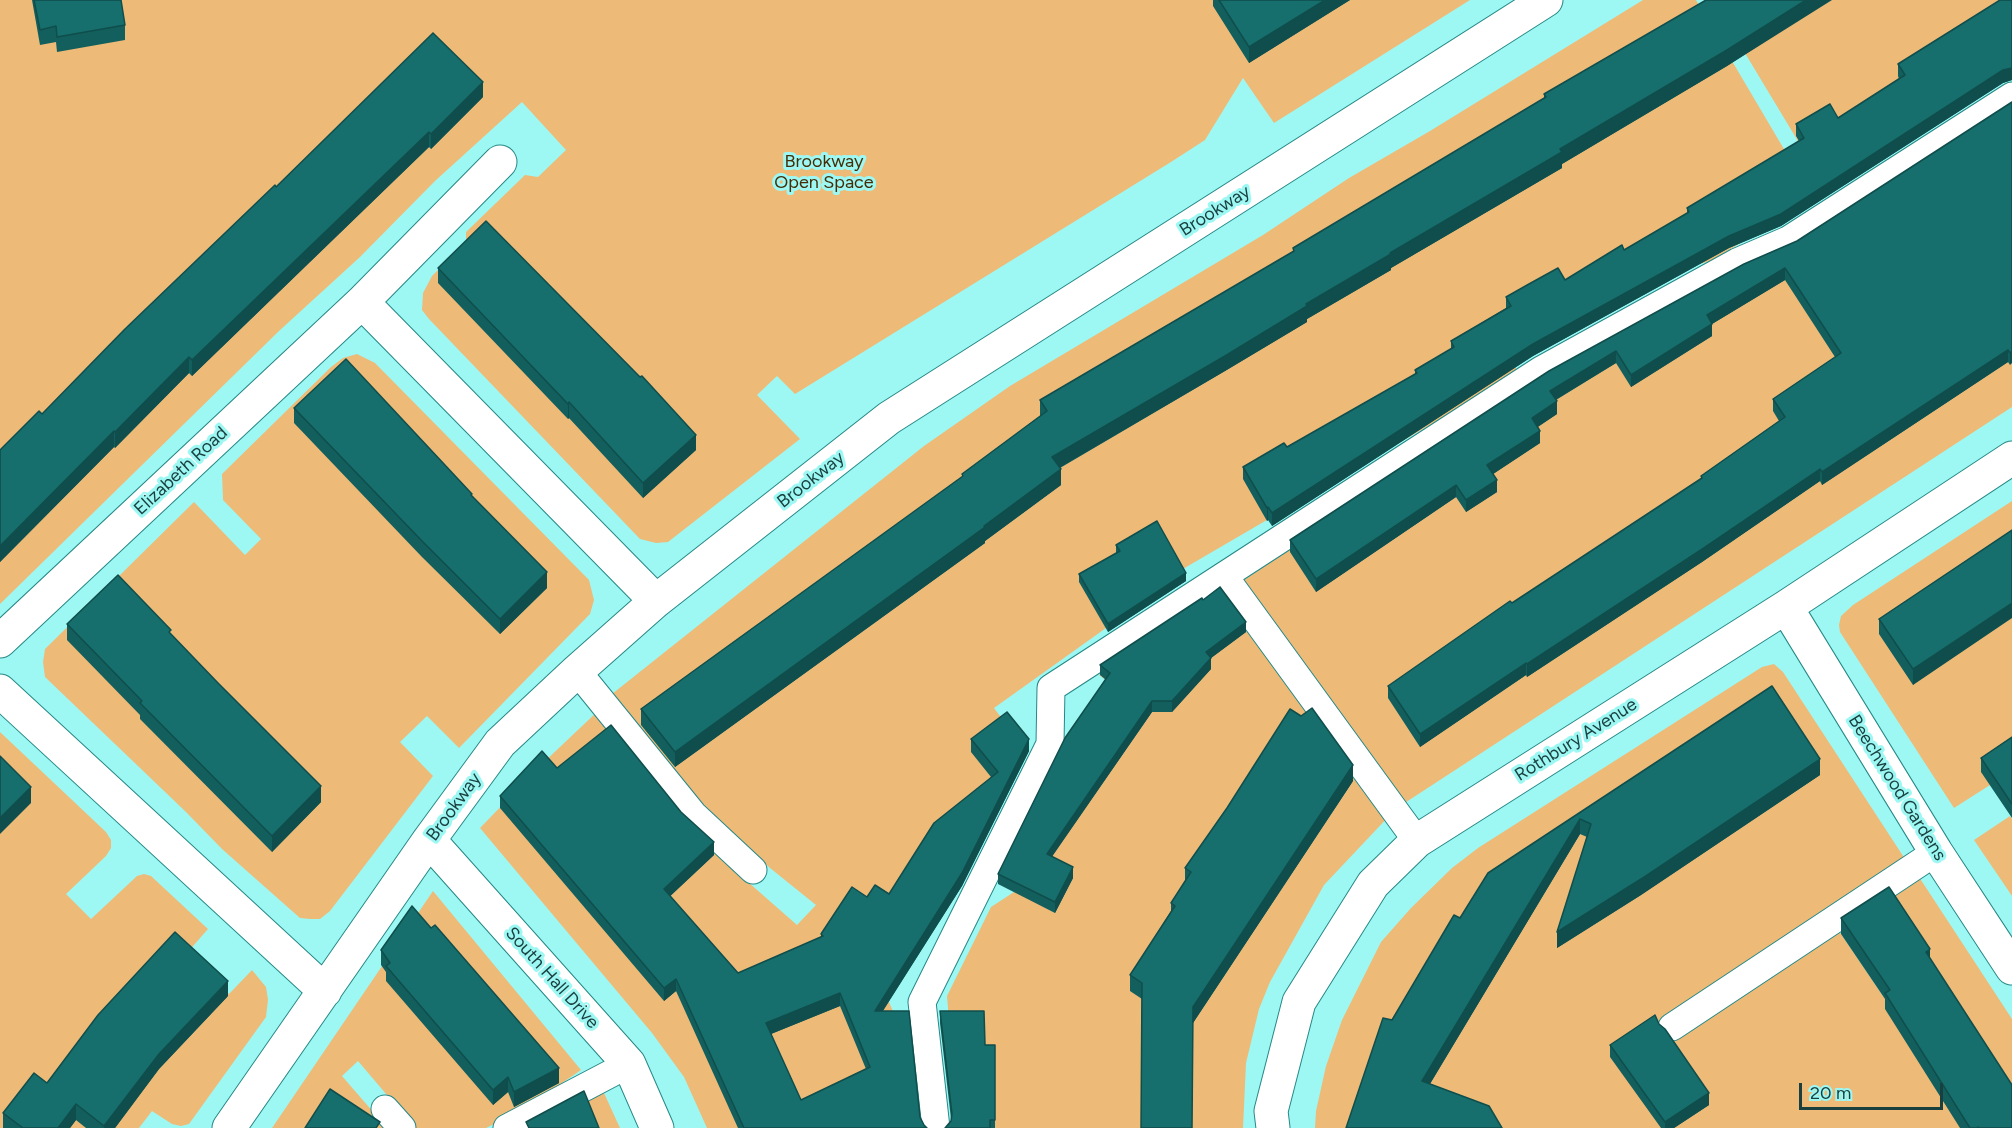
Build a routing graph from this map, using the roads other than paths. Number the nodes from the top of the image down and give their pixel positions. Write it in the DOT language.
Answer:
graph roads {
  1 [pos="1546,0"];
  2 [pos="2012,96"];
  3 [pos="500,162"];
  4 [pos="362,302"];
  5 [pos="2012,458"];
  6 [pos="1224,576"];
  7 [pos="656,601"];
  8 [pos="1786,607"];
  9 [pos="0,641"];
  10 [pos="577,671"];
  11 [pos="0,691"];
  12 [pos="429,840"];
  13 [pos="1417,841"];
  14 [pos="1936,852"];
  15 [pos="753,870"];
  16 [pos="2012,968"];
  17 [pos="325,991"];
  18 [pos="1672,1027"];
  19 [pos="628,1064"];
  20 [pos="229,1128"];
  21 [pos="507,1128"];
  22 [pos="657,1128"];
  23 [pos="936,1128"];
  24 [pos="1273,1128"];
  1 -- 7 [label="street, Brookway"];
  2 -- 6 [label="lane"];
  3 -- 4 [label="street, Elizabeth Road"];
  4 -- 7 [label="street"];
  4 -- 9 [label="street, Elizabeth Road"];
  5 -- 8 [label="street, Rothbury Avenue"];
  6 -- 13 [label="lane"];
  6 -- 23 [label="lane"];
  7 -- 10 [label="street, Brookway"];
  8 -- 13 [label="street, Rothbury Avenue"];
  8 -- 14 [label="street, Beechwood Gardens"];
  10 -- 12 [label="street, Brookway"];
  10 -- 15 [label="lane"];
  11 -- 17 [label="street"];
  12 -- 17 [label="street, Brookway"];
  12 -- 19 [label="street, South Hall Drive"];
  13 -- 24 [label="street, Rothbury Avenue"];
  14 -- 16 [label="street, Beechwood Gardens"];
  14 -- 18 [label="lane"];
  17 -- 20 [label="street, Brookway"];
  19 -- 21 [label="lane"];
  19 -- 22 [label="street, South Hall Drive"];
}
